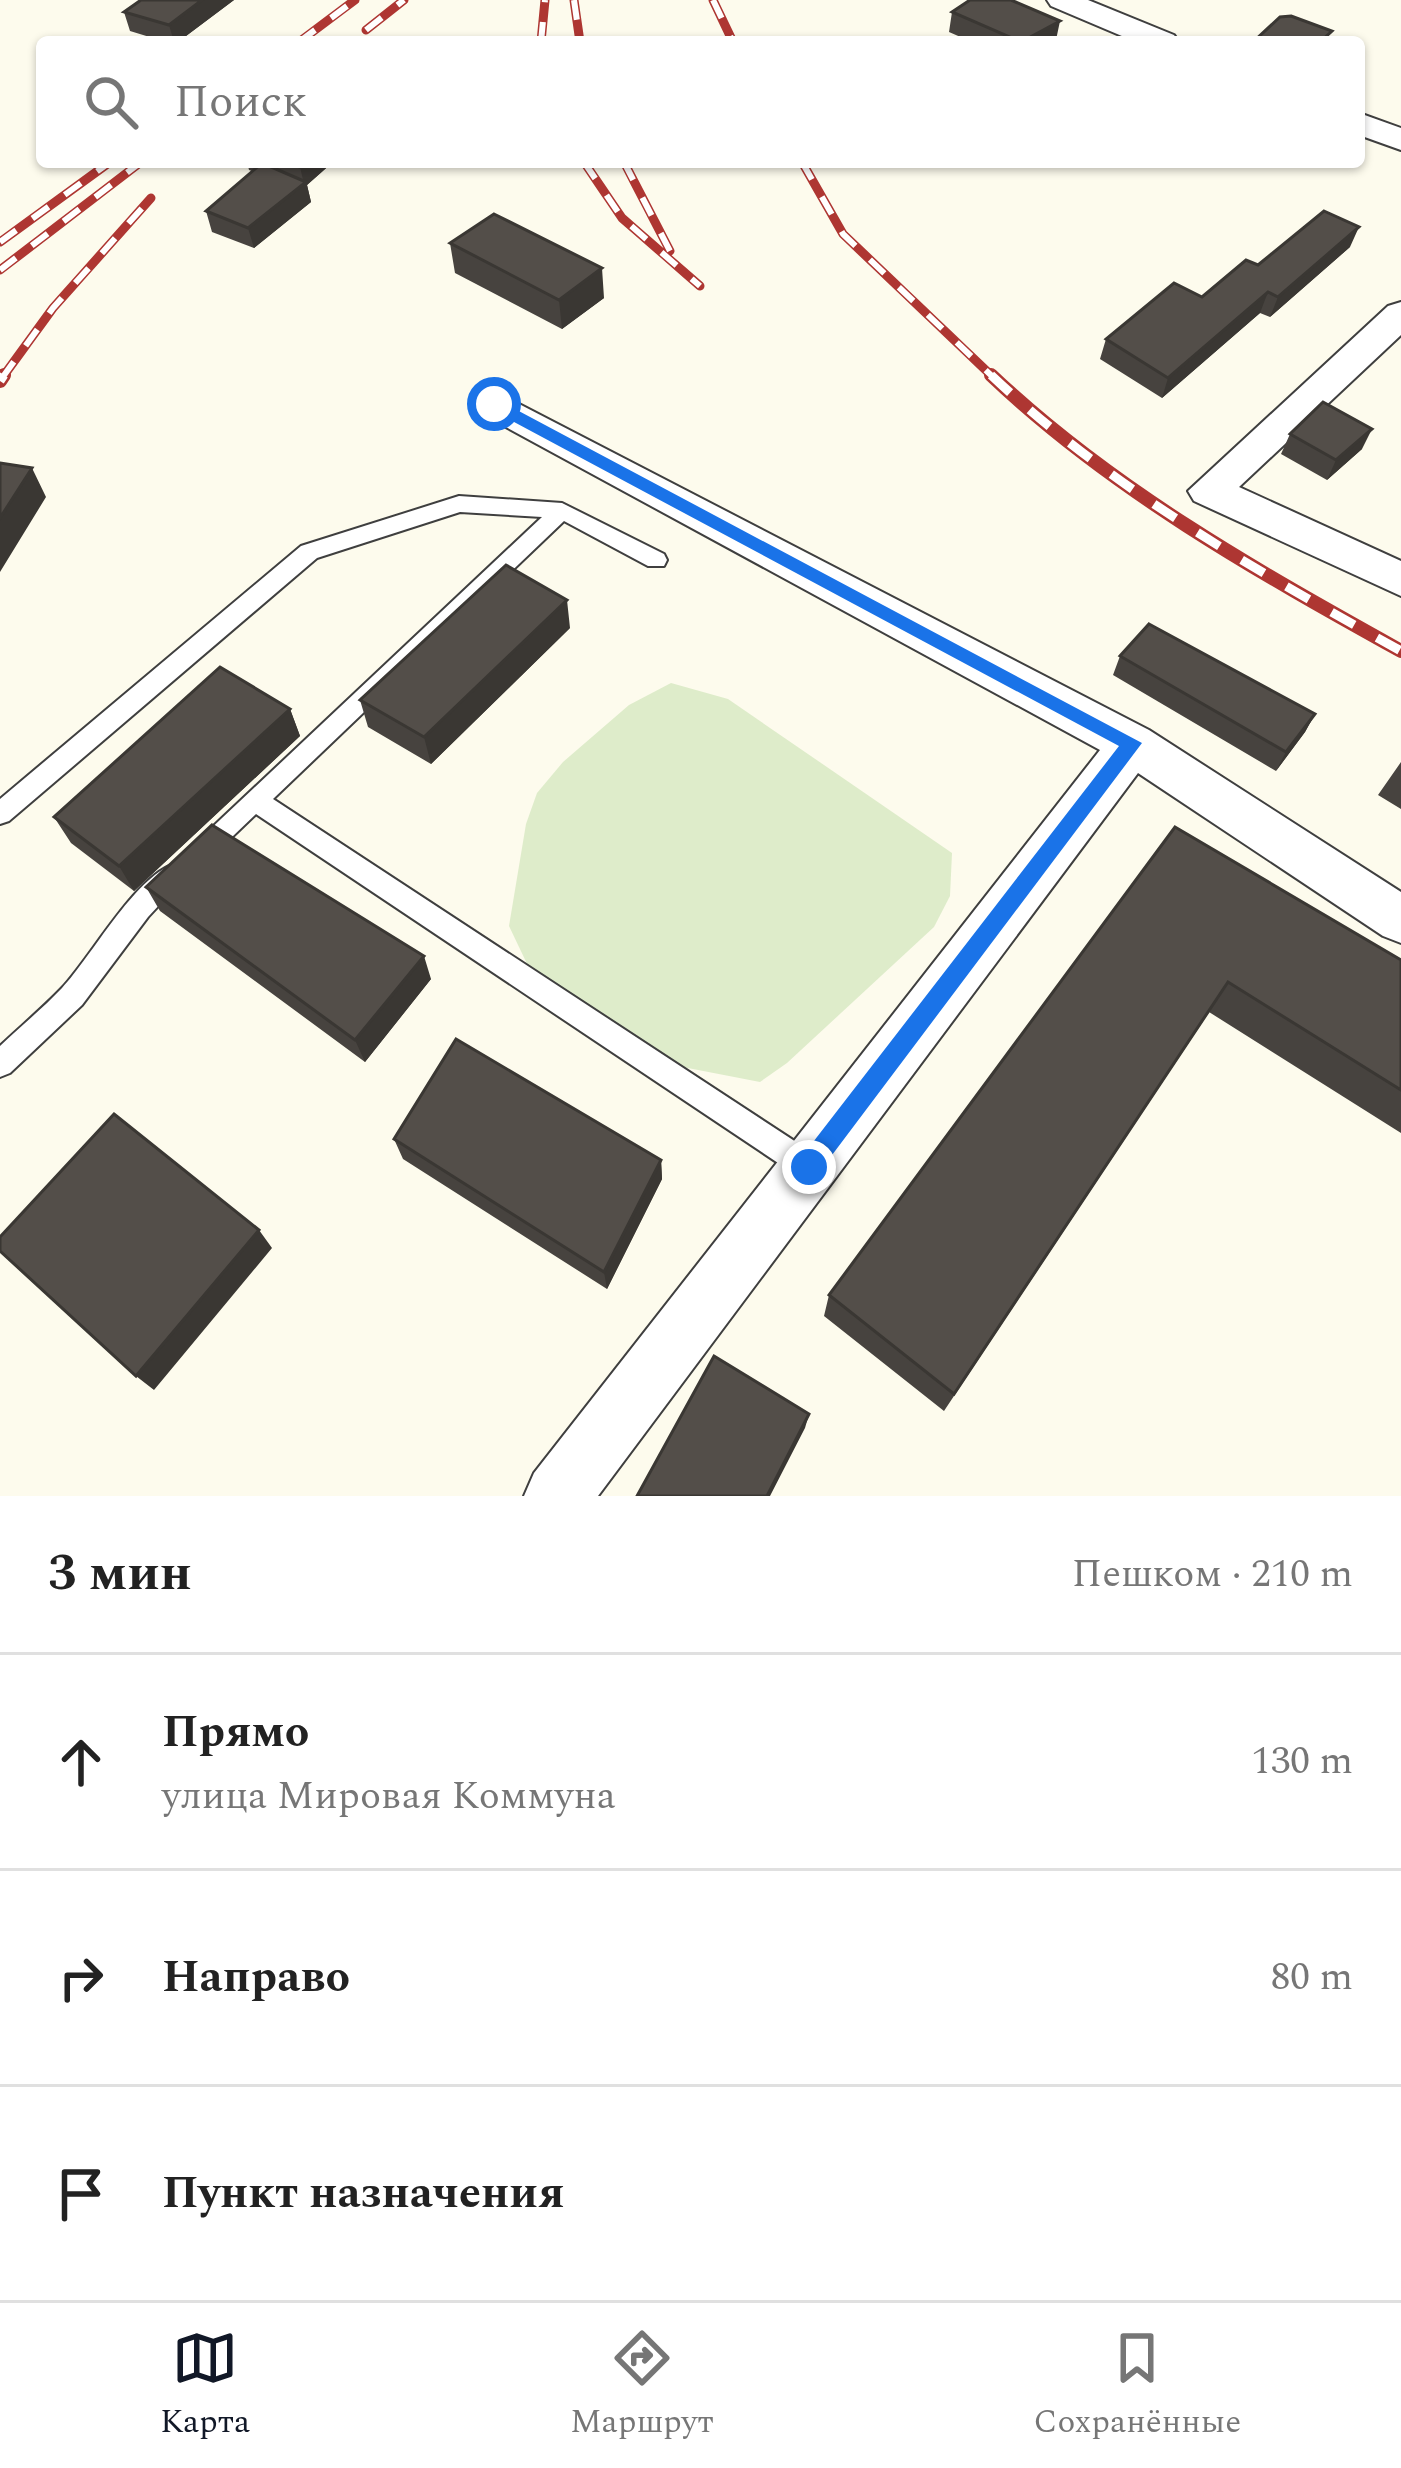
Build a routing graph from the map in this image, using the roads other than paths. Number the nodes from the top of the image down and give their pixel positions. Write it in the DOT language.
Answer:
graph roads {
  1 [pos="1061,0"];
  2 [pos="1148,36"];
  3 [pos="1365,125"];
  4 [pos="1401,140"];
  5 [pos="1401,314"];
  6 [pos="494,404"];
  7 [pos="562,511"];
  8 [pos="656,560"];
  9 [pos="1401,580"];
  10 [pos="1132,743"];
  11 [pos="255,800"];
  12 [pos="0,814"];
  13 [pos="1401,920"];
  14 [pos="0,1064"];
  15 [pos="809,1167"];
  16 [pos="557,1496"];
  1 -- 2 [label="street"];
  3 -- 4 [label="street"];
  5 -- 9 [label="street"];
  6 -- 10 [label="street"];
  7 -- 8 [label="lane"];
  7 -- 11 [label="lane"];
  7 -- 12 [label="lane"];
  10 -- 13 [label="street"];
  10 -- 15 [label="street"];
  11 -- 14 [label="lane"];
  11 -- 15 [label="lane"];
  15 -- 16 [label="street"];
}
